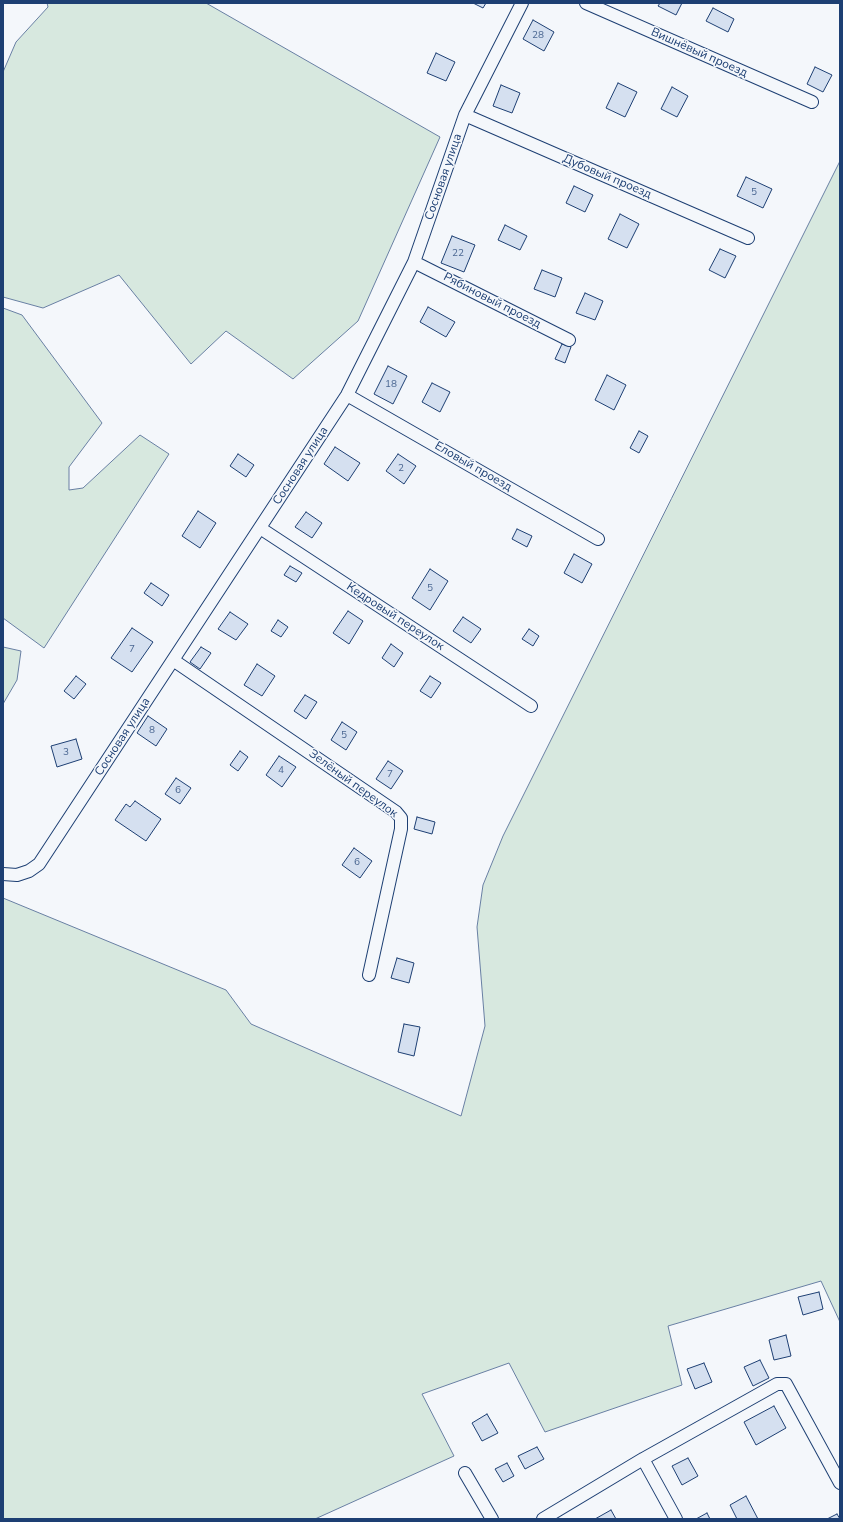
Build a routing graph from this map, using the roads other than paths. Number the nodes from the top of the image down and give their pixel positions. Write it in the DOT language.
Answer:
graph roads {
  1 [pos="522,3"];
  2 [pos="586,3"];
  3 [pos="812,102"];
  4 [pos="465,115"];
  5 [pos="748,238"];
  6 [pos="414,262"];
  7 [pos="570,340"];
  8 [pos="347,395"];
  9 [pos="260,528"];
  10 [pos="598,539"];
  11 [pos="173,660"];
  12 [pos="531,706"];
  13 [pos="3,874"];
  14 [pos="369,976"];
  15 [pos="643,1460"];
  16 [pos="465,1473"];
  17 [pos="840,1483"];
  18 [pos="492,1519"];
  19 [pos="543,1519"];
  20 [pos="676,1519"];
  1 -- 4 [label="street, Сосновая улица"];
  2 -- 3 [label="street, Вишнёвый проезд"];
  4 -- 5 [label="street, Дубовый проезд"];
  4 -- 6 [label="street, Сосновая улица"];
  6 -- 7 [label="street, Рябиновый проезд"];
  6 -- 8 [label="street, Сосновая улица"];
  8 -- 9 [label="street, Сосновая улица"];
  8 -- 10 [label="street, Еловый проезд"];
  9 -- 11 [label="street, Сосновая улица"];
  9 -- 12 [label="street, Кедровый переулок"];
  11 -- 13 [label="street, Сосновая улица"];
  11 -- 14 [label="street, Зелёный переулок"];
  15 -- 17 [label="street"];
  15 -- 19 [label="street"];
  15 -- 20 [label="street"];
  16 -- 18 [label="street"];
}
